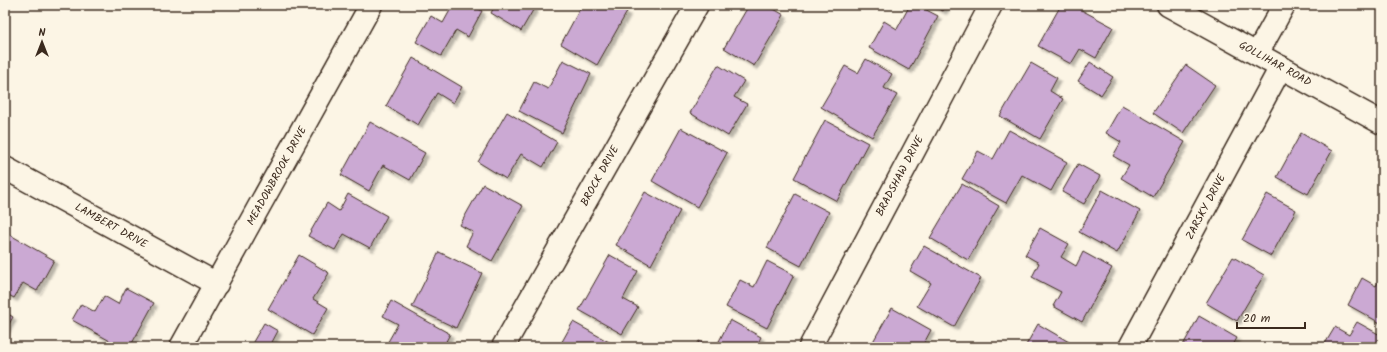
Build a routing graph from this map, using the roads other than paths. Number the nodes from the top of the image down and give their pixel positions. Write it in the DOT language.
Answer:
graph roads {
  1 [pos="371,5"];
  2 [pos="697,5"];
  3 [pos="991,5"];
  4 [pos="1168,5"];
  5 [pos="1284,5"];
  6 [pos="1257,54"];
  7 [pos="1282,67"];
  8 [pos="1382,123"];
  9 [pos="5,168"];
  10 [pos="217,284"];
  11 [pos="181,347"];
  12 [pos="503,347"];
  13 [pos="810,347"];
  14 [pos="1130,347"];
  1 -- 10 [label="street, MEADOWBROOK DRIVE"];
  2 -- 12 [label="street, BROCK DRIVE"];
  3 -- 13 [label="street, BRADSHAW DRIVE"];
  4 -- 6 [label="street, GOLLIHAR ROAD"];
  5 -- 6 [label="street"];
  6 -- 7 [label="street, GOLLIHAR ROAD"];
  7 -- 8 [label="street, GOLLIHAR ROAD"];
  7 -- 14 [label="street, ZARSKY DRIVE"];
  9 -- 10 [label="street, LAMBERT DRIVE"];
  10 -- 11 [label="street, MEADOWBROOK DRIVE"];
}
